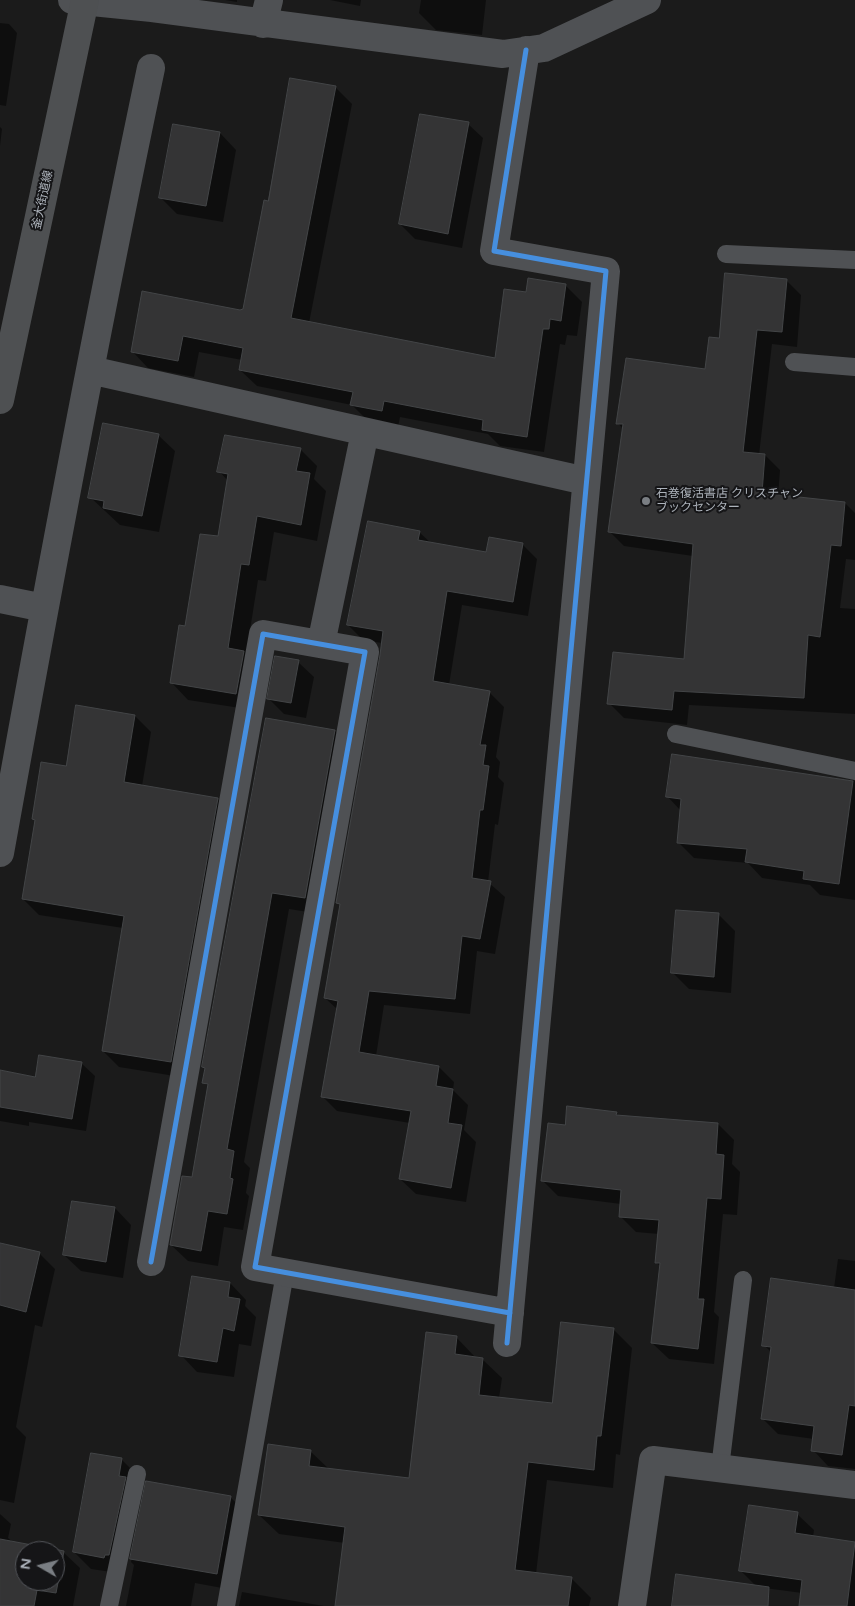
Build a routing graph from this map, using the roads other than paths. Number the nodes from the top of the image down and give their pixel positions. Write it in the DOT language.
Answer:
graph roads {
  1 [pos="647,0"];
  2 [pos="80,1"];
  3 [pos="266,12"];
  4 [pos="526,50"];
  5 [pos="151,68"];
  6 [pos="726,254"];
  7 [pos="855,260"];
  8 [pos="794,362"];
  9 [pos="855,367"];
  10 [pos="90,370"];
  11 [pos="0,400"];
  12 [pos="365,432"];
  13 [pos="586,481"];
  14 [pos="0,599"];
  15 [pos="44,608"];
  16 [pos="321,644"];
  17 [pos="676,734"];
  18 [pos="855,771"];
  19 [pos="0,853"];
  20 [pos="151,1262"];
  21 [pos="285,1273"];
  22 [pos="743,1280"];
  23 [pos="510,1313"];
  24 [pos="507,1344"];
  25 [pos="720,1468"];
  26 [pos="137,1474"];
  27 [pos="855,1485"];
  28 [pos="109,1606"];
  29 [pos="226,1606"];
  30 [pos="632,1606"];
  1 -- 4 [label="street"];
  2 -- 3 [label="street"];
  2 -- 11 [label="street, 釜大街道線"];
  3 -- 4 [label="street"];
  4 -- 13 [label="street"];
  5 -- 10 [label="street"];
  6 -- 7 [label="lane"];
  8 -- 9 [label="lane"];
  10 -- 12 [label="street"];
  10 -- 15 [label="street"];
  12 -- 13 [label="street"];
  12 -- 16 [label="street"];
  13 -- 23 [label="street"];
  14 -- 15 [label="street"];
  15 -- 19 [label="street"];
  16 -- 20 [label="street"];
  16 -- 21 [label="street"];
  17 -- 18 [label="lane"];
  21 -- 23 [label="street"];
  21 -- 29 [label="lane"];
  22 -- 25 [label="lane"];
  23 -- 24 [label="street"];
  25 -- 27 [label="street"];
  25 -- 30 [label="street"];
  26 -- 28 [label="lane"];
}
